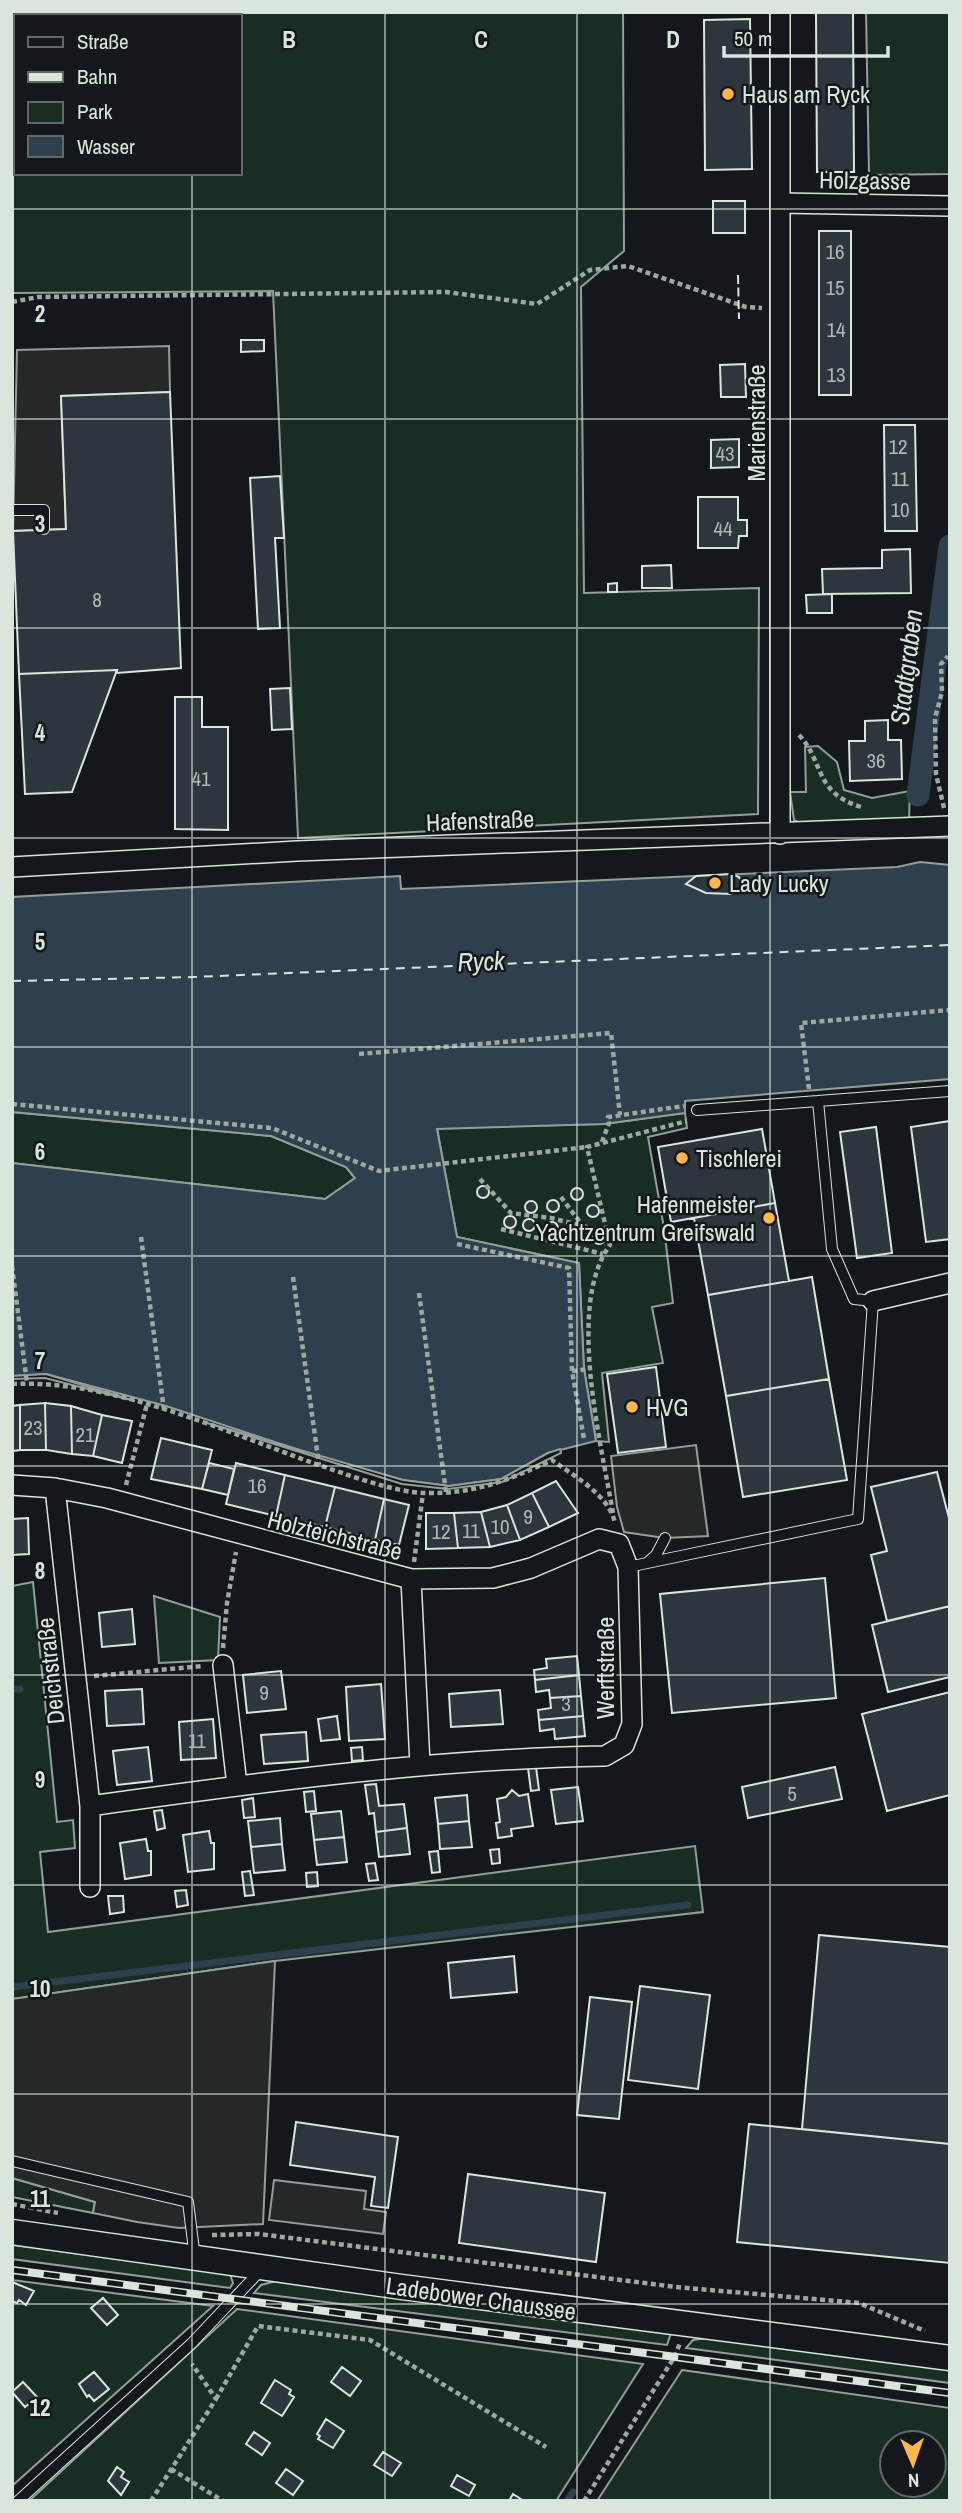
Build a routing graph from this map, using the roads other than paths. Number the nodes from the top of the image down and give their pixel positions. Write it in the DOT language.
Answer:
graph roads {
  1 [pos="779,12"];
  2 [pos="780,203"];
  3 [pos="950,206"];
  4 [pos="12,510"];
  5 [pos="44,530"];
  6 [pos="947,827"];
  7 [pos="780,834"];
  8 [pos="12,867"];
  9 [pos="950,1091"];
  10 [pos="818,1101"];
  11 [pos="697,1111"];
  12 [pos="950,1283"];
  13 [pos="873,1301"];
  14 [pos="12,1485"];
  15 [pos="55,1488"];
  16 [pos="664,1538"];
  17 [pos="637,1566"];
  18 [pos="411,1579"];
  19 [pos="223,1665"];
  20 [pos="420,1765"];
  21 [pos="237,1785"];
  22 [pos="90,1807"];
  23 [pos="90,1887"];
  24 [pos="12,2161"];
  25 [pos="12,2232"];
  26 [pos="194,2247"];
  27 [pos="263,2268"];
  28 [pos="950,2358"];
  29 [pos="18,2501"];
  1 -- 2 [label="street, Marienstraße"];
  2 -- 3 [label="street, Holzgasse"];
  2 -- 7 [label="street, Marienstraße"];
  4 -- 5 [label="lane"];
  6 -- 7 [label="street, Hafenstraße"];
  7 -- 8 [label="street, Hafenstraße"];
  9 -- 10 [label="lane"];
  10 -- 11 [label="lane"];
  10 -- 13 [label="lane"];
  12 -- 13 [label="street"];
  13 -- 17 [label="lane"];
  14 -- 15 [label="street, Holzteichstraße"];
  15 -- 18 [label="street, Holzteichstraße"];
  15 -- 22 [label="street, Deichstraße"];
  16 -- 17 [label="lane"];
  17 -- 18 [label="street, Holzteichstraße"];
  17 -- 20 [label="street, Werftstraße"];
  18 -- 20 [label="street"];
  19 -- 21 [label="street"];
  20 -- 21 [label="street"];
  21 -- 22 [label="street"];
  22 -- 23 [label="street, Deichstraße"];
  24 -- 26 [label="lane"];
  25 -- 26 [label="street, Ladebower Chaussee"];
  26 -- 27 [label="street, Ladebower Chaussee"];
  27 -- 28 [label="street, Ladebower Chaussee"];
  27 -- 29 [label="lane"];
}
